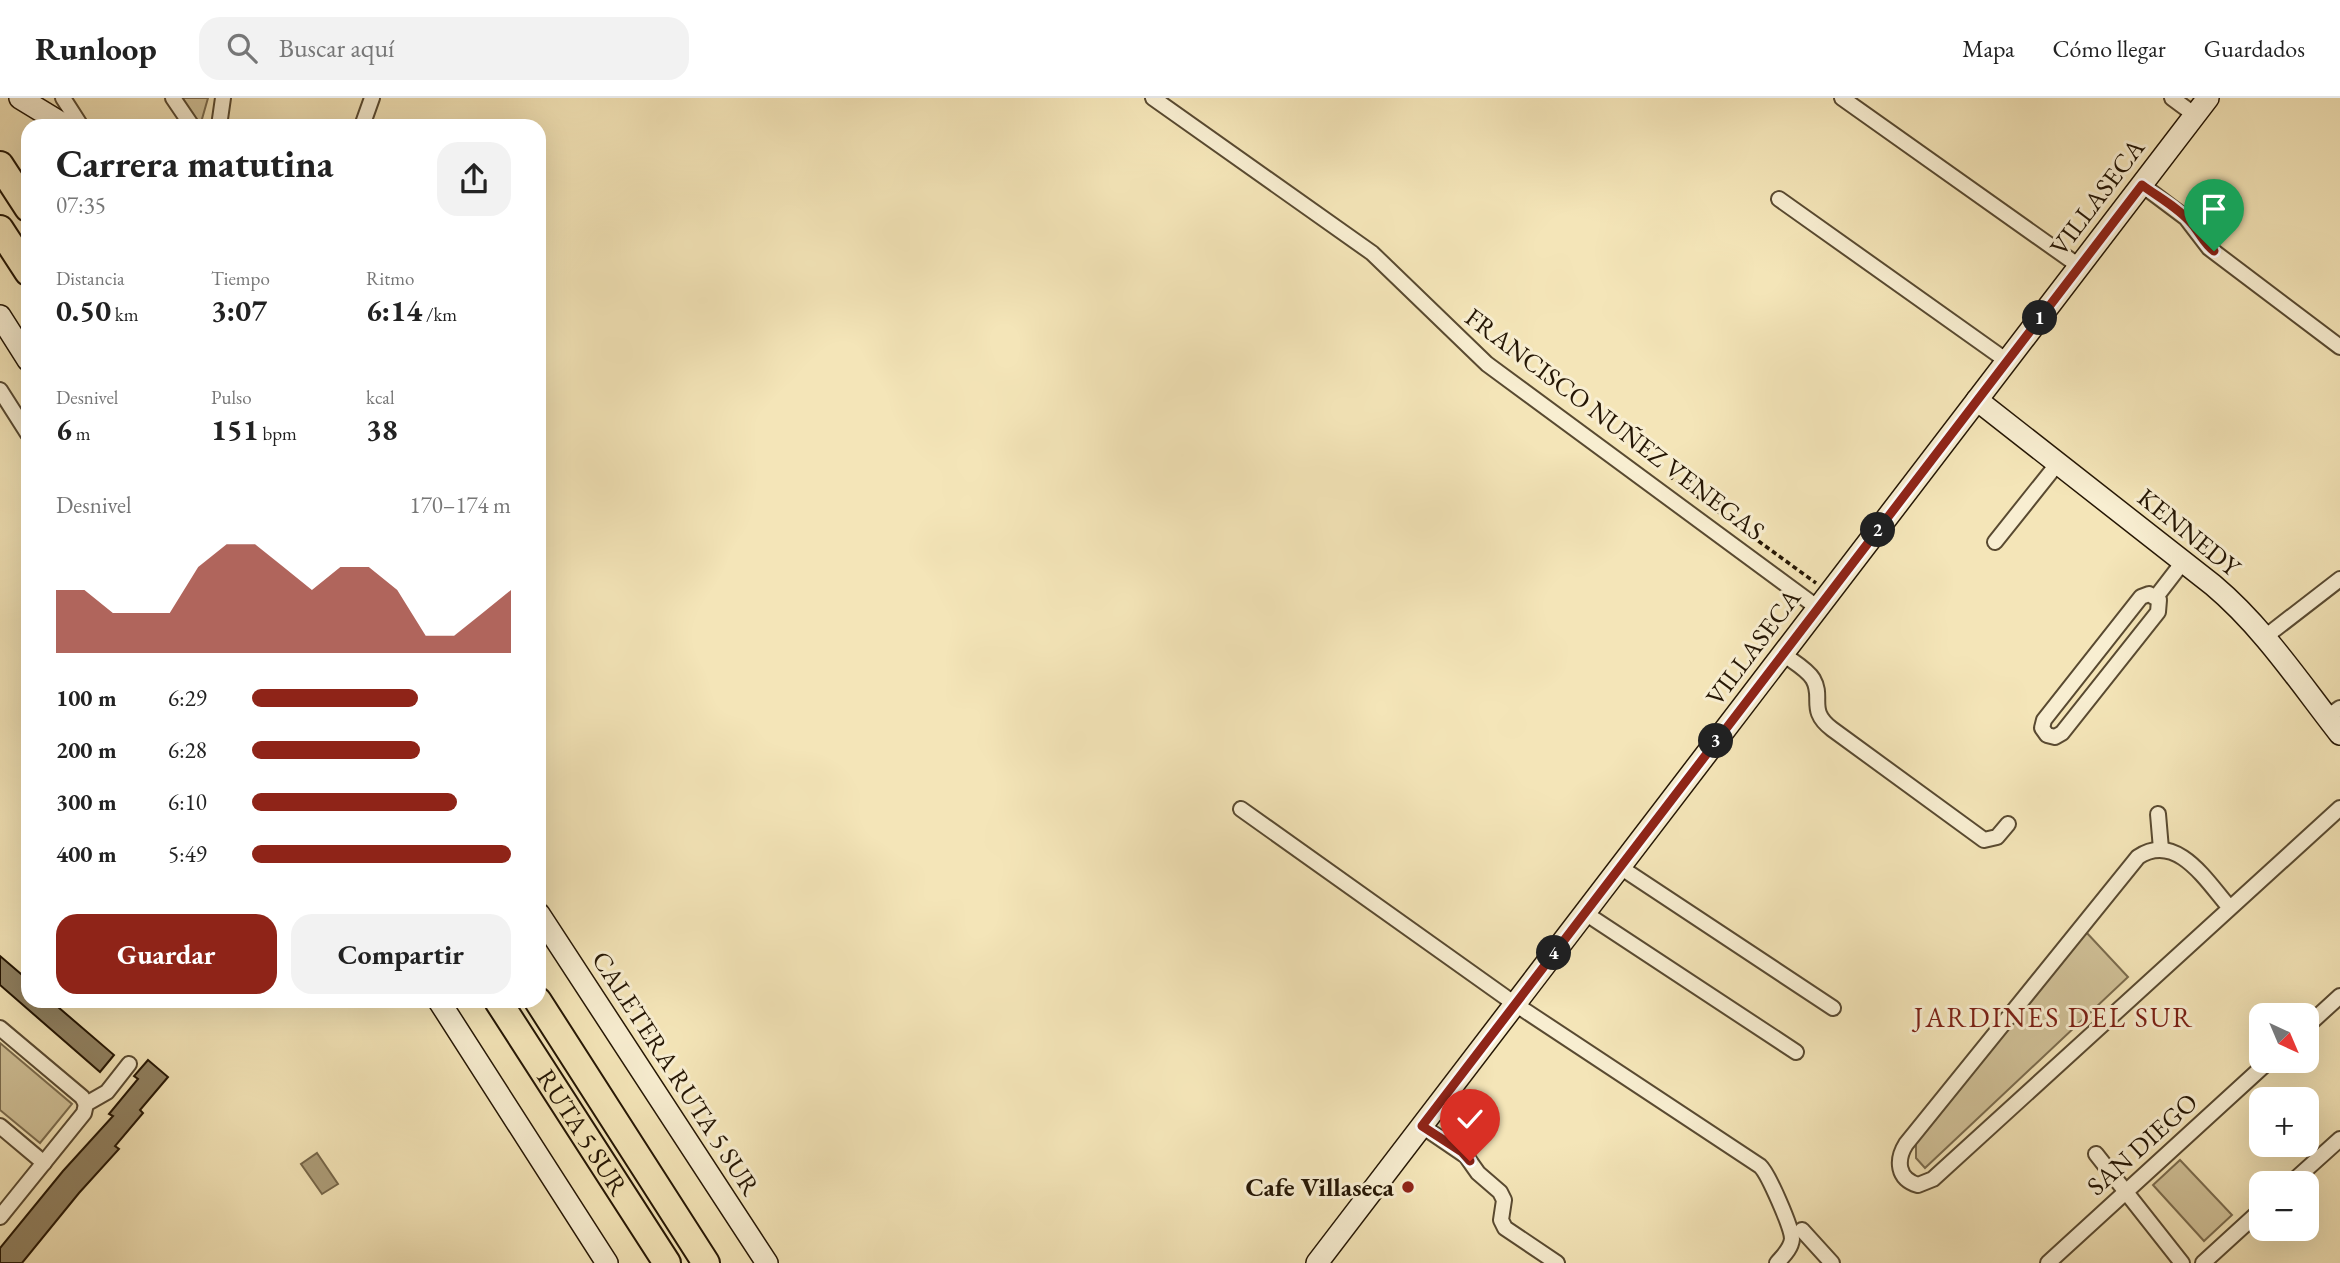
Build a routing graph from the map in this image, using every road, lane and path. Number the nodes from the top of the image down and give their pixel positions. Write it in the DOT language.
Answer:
graph roads {
  1 [pos="18,98"];
  2 [pos="63,98"];
  3 [pos="173,98"];
  4 [pos="223,98"];
  5 [pos="372,98"];
  6 [pos="1153,98"];
  7 [pos="1842,98"];
  8 [pos="2172,98"];
  9 [pos="2202,106"];
  10 [pos="29,119"];
  11 [pos="54,119"];
  12 [pos="76,119"];
  13 [pos="187,119"];
  14 [pos="220,119"];
  15 [pos="364,119"];
  16 [pos="0,164"];
  17 [pos="2142,185"];
  18 [pos="21,197"];
  19 [pos="1779,199"];
  20 [pos="0,229"];
  21 [pos="21,261"];
  22 [pos="2080,266"];
  23 [pos="0,316"];
  24 [pos="2340,347"];
  25 [pos="21,349"];
  26 [pos="2007,361"];
  27 [pos="0,390"];
  28 [pos="1977,400"];
  29 [pos="21,423"];
  30 [pos="2058,463"];
  31 [pos="1664,472"];
  32 [pos="1995,542"];
  33 [pos="2183,562"];
  34 [pos="2340,579"];
  35 [pos="1816,584"];
  36 [pos="2156,597"];
  37 [pos="1818,608"];
  38 [pos="2265,637"];
  39 [pos="1783,654"];
  40 [pos="2089,663"];
  41 [pos="2106,677"];
  42 [pos="2336,720"];
  43 [pos="2340,808"];
  44 [pos="1241,809"];
  45 [pos="2158,814"];
  46 [pos="2008,824"];
  47 [pos="2161,849"];
  48 [pos="1620,867"];
  49 [pos="2230,908"];
  50 [pos="1585,912"];
  51 [pos="546,925"];
  52 [pos="2340,996"];
  53 [pos="1515,1004"];
  54 [pos="443,1008"];
  55 [pos="503,1008"];
  56 [pos="542,1008"];
  57 [pos="1833,1008"];
  58 [pos="2319,1015"];
  59 [pos="0,1028"];
  60 [pos="1796,1052"];
  61 [pos="130,1064"];
  62 [pos="2256,1073"];
  63 [pos="86,1104"];
  64 [pos="0,1126"];
  65 [pos="1422,1126"];
  66 [pos="2340,1139"];
  67 [pos="2096,1154"];
  68 [pos="44,1163"];
  69 [pos="2304,1171"];
  70 [pos="2126,1191"];
  71 [pos="0,1217"];
  72 [pos="2249,1221"];
  73 [pos="1802,1230"];
  74 [pos="607,1263"];
  75 [pos="667,1263"];
  76 [pos="706,1263"];
  77 [pos="767,1263"];
  78 [pos="1317,1263"];
  79 [pos="1558,1263"];
  80 [pos="1777,1263"];
  81 [pos="1832,1263"];
  82 [pos="2048,1263"];
  83 [pos="2182,1263"];
  84 [pos="2203,1263"];
  1 -- 10 [label="main road"];
  1 -- 11 [label="main road"];
  2 -- 12 [label="street"];
  3 -- 13 [label="street"];
  4 -- 14 [label="street"];
  5 -- 15 [label="street"];
  6 -- 37 [label="street, FRANCISCO NUÑEZ VENEGAS"];
  7 -- 22 [label="street"];
  8 -- 9 [label="street"];
  9 -- 17 [label="main road, VILLASECA"];
  16 -- 18 [label="highway"];
  17 -- 22 [label="main road, VILLASECA"];
  17 -- 24 [label="street"];
  19 -- 26 [label="street"];
  20 -- 21 [label="highway"];
  22 -- 26 [label="main road, VILLASECA"];
  23 -- 25 [label="main road"];
  26 -- 28 [label="main road, VILLASECA"];
  27 -- 29 [label="street"];
  28 -- 30 [label="main road, KENNEDY"];
  28 -- 37 [label="main road, VILLASECA"];
  30 -- 32 [label="street"];
  30 -- 33 [label="main road, KENNEDY"];
  31 -- 35 [label="path"];
  33 -- 36 [label="street"];
  33 -- 38 [label="main road, KENNEDY"];
  34 -- 38 [label="street"];
  36 -- 40 [label="street"];
  36 -- 41 [label="street"];
  37 -- 39 [label="main road, VILLASECA"];
  38 -- 42 [label="main road, KENNEDY"];
  39 -- 46 [label="street"];
  39 -- 48 [label="main road, VILLASECA"];
  40 -- 41 [label="street"];
  40 -- 41 [label="street"];
  43 -- 49 [label="street"];
  44 -- 53 [label="street"];
  45 -- 47 [label="street"];
  47 -- 49 [label="street"];
  47 -- 49 [label="street"];
  48 -- 50 [label="main road, VILLASECA"];
  48 -- 57 [label="street"];
  50 -- 53 [label="main road, VILLASECA"];
  50 -- 60 [label="street"];
  51 -- 77 [label="main road, CALETERA RUTA 5 SUR"];
  52 -- 58 [label="street"];
  53 -- 65 [label="main road, VILLASECA"];
  53 -- 80 [label="street"];
  54 -- 74 [label="main road"];
  55 -- 75 [label="highway, RUTA 5 SUR"];
  56 -- 76 [label="highway, RUTA 5 SUR"];
  59 -- 63 [label="street"];
  61 -- 63 [label="street"];
  62 -- 70 [label="street, SAN DIEGO"];
  63 -- 68 [label="street"];
  64 -- 68 [label="street"];
  65 -- 78 [label="main road, VILLASECA"];
  65 -- 79 [label="street"];
  66 -- 69 [label="street"];
  67 -- 70 [label="street"];
  68 -- 71 [label="street"];
  70 -- 82 [label="street, SAN DIEGO"];
  70 -- 83 [label="street"];
  72 -- 84 [label="street"];
  73 -- 81 [label="street"];
}
